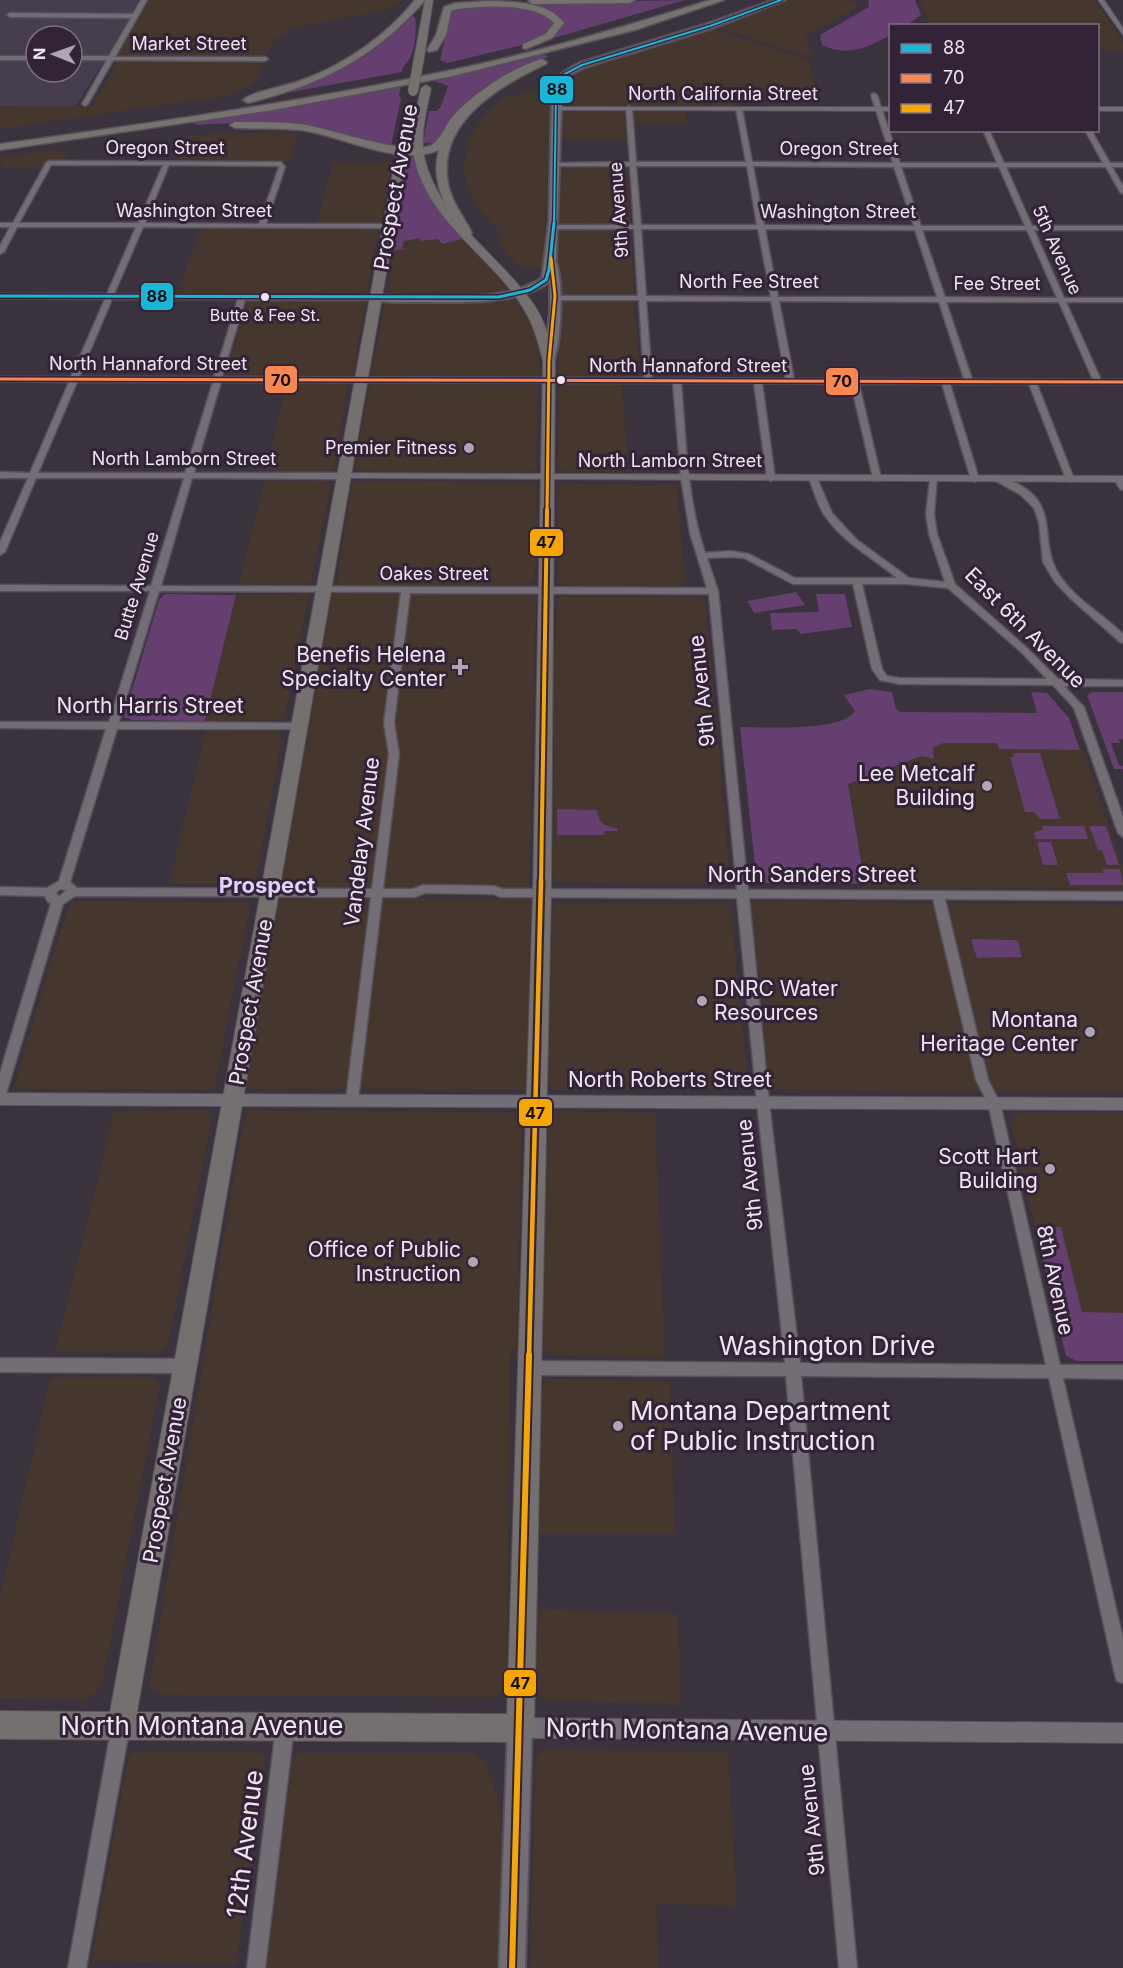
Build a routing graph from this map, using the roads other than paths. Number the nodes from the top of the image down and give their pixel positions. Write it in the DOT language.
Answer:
graph roads {
  1 [pos="144,0"];
  2 [pos="630,0"];
  3 [pos="693,0"];
  4 [pos="719,0"];
  5 [pos="781,0"];
  6 [pos="1101,0"];
  7 [pos="426,2"];
  8 [pos="440,2"];
  9 [pos="10,15"];
  10 [pos="135,16"];
  11 [pos="628,29"];
  12 [pos="1123,33"];
  13 [pos="432,50"];
  14 [pos="0,58"];
  15 [pos="24,58"];
  16 [pos="84,58"];
  17 [pos="112,58"];
  18 [pos="265,59"];
  19 [pos="468,62"];
  20 [pos="874,95"];
  21 [pos="474,103"];
  22 [pos="85,104"];
  23 [pos="556,108"];
  24 [pos="629,108"];
  25 [pos="739,109"];
  26 [pos="878,109"];
  27 [pos="889,109"];
  28 [pos="1099,109"];
  29 [pos="1123,109"];
  30 [pos="158,117"];
  31 [pos="987,132"];
  32 [pos="1089,132"];
  33 [pos="0,139"];
  34 [pos="37,142"];
  35 [pos="0,147"];
  36 [pos="402,151"];
  37 [pos="418,151"];
  38 [pos="167,163"];
  39 [pos="555,164"];
  40 [pos="633,164"];
  41 [pos="750,164"];
  42 [pos="896,164"];
  43 [pos="1001,165"];
  44 [pos="1108,165"];
  45 [pos="1123,165"];
  46 [pos="1123,192"];
  47 [pos="0,225"];
  48 [pos="14,225"];
  49 [pos="141,226"];
  50 [pos="262,226"];
  51 [pos="389,226"];
  52 [pos="638,226"];
  53 [pos="553,227"];
  54 [pos="761,227"];
  55 [pos="917,227"];
  56 [pos="1029,228"];
  57 [pos="1123,228"];
  58 [pos="466,233"];
  59 [pos="0,252"];
  60 [pos="551,258"];
  61 [pos="518,293"];
  62 [pos="0,296"];
  63 [pos="109,297"];
  64 [pos="242,297"];
  65 [pos="376,298"];
  66 [pos="555,298"];
  67 [pos="644,298"];
  68 [pos="776,298"];
  69 [pos="942,299"];
  70 [pos="1061,299"];
  71 [pos="1123,300"];
  72 [pos="549,361"];
  73 [pos="0,379"];
  74 [pos="74,379"];
  75 [pos="217,380"];
  76 [pos="362,380"];
  77 [pos="549,381"];
  78 [pos="648,381"];
  79 [pos="677,381"];
  80 [pos="758,381"];
  81 [pos="790,381"];
  82 [pos="854,381"];
  83 [pos="945,382"];
  84 [pos="969,382"];
  85 [pos="1032,382"];
  86 [pos="1098,382"];
  87 [pos="1123,382"];
  88 [pos="0,475"];
  89 [pos="33,475"];
  90 [pos="189,476"];
  91 [pos="345,476"];
  92 [pos="548,477"];
  93 [pos="685,478"];
  94 [pos="771,478"];
  95 [pos="813,478"];
  96 [pos="877,478"];
  97 [pos="934,479"];
  98 [pos="975,479"];
  99 [pos="999,479"];
  100 [pos="1070,479"];
  101 [pos="1121,482"];
  102 [pos="0,552"];
  103 [pos="703,556"];
  104 [pos="858,581"];
  105 [pos="906,581"];
  106 [pos="951,585"];
  107 [pos="0,588"];
  108 [pos="155,589"];
  109 [pos="324,590"];
  110 [pos="406,590"];
  111 [pos="546,591"];
  112 [pos="713,591"];
  113 [pos="1123,640"];
  114 [pos="1055,683"];
  115 [pos="1123,683"];
  116 [pos="0,725"];
  117 [pos="113,725"];
  118 [pos="300,726"];
  119 [pos="1123,833"];
  120 [pos="67,888"];
  121 [pos="0,891"];
  122 [pos="270,892"];
  123 [pos="376,893"];
  124 [pos="542,893"];
  125 [pos="742,894"];
  126 [pos="54,896"];
  127 [pos="938,896"];
  128 [pos="1123,896"];
  129 [pos="0,1097"];
  130 [pos="233,1100"];
  131 [pos="352,1100"];
  132 [pos="536,1101"];
  133 [pos="763,1102"];
  134 [pos="994,1103"];
  135 [pos="1123,1104"];
  136 [pos="0,1365"];
  137 [pos="186,1366"];
  138 [pos="530,1368"];
  139 [pos="793,1370"];
  140 [pos="1054,1371"];
  141 [pos="1123,1372"];
  142 [pos="1123,1675"];
  143 [pos="0,1725"];
  144 [pos="121,1725"];
  145 [pos="285,1727"];
  146 [pos="520,1728"];
  147 [pos="825,1732"];
  148 [pos="1123,1733"];
  149 [pos="77,1968"];
  150 [pos="256,1968"];
  151 [pos="512,1968"];
  152 [pos="848,1968"];
  1 -- 10 [label="street"];
  2 -- 8 [label="highway"];
  3 -- 19 [label="highway"];
  4 -- 11 [label="highway"];
  5 -- 23 [label="main road"];
  6 -- 12 [label="street"];
  7 -- 8 [label="highway"];
  7 -- 30 [label="highway"];
  7 -- 36 [label="highway, Prospect Avenue, bridge"];
  8 -- 13 [label="highway, Prospect Avenue"];
  9 -- 10 [label="street, Market Street"];
  10 -- 17 [label="street"];
  11 -- 21 [label="highway"];
  11 -- 34 [label="highway"];
  13 -- 19 [label="highway"];
  13 -- 37 [label="highway, Prospect Avenue"];
  14 -- 15 [label="street"];
  16 -- 17 [label="street, Market Street"];
  17 -- 18 [label="street, Market Street"];
  17 -- 22 [label="street"];
  19 -- 30 [label="highway"];
  20 -- 26 [label="street"];
  21 -- 37 [label="highway"];
  21 -- 58 [label="highway"];
  23 -- 24 [label="street, North California Street"];
  23 -- 39 [label="main road"];
  24 -- 25 [label="street, North California Street"];
  24 -- 40 [label="street, 9th Avenue"];
  25 -- 26 [label="street, North California Street"];
  25 -- 41 [label="street"];
  26 -- 27 [label="street, North California Street"];
  26 -- 42 [label="street"];
  28 -- 29 [label="street"];
  30 -- 33 [label="highway"];
  31 -- 43 [label="street, 5th Avenue"];
  32 -- 44 [label="street"];
  34 -- 35 [label="highway"];
  34 -- 36 [label="highway"];
  36 -- 37 [label="highway"];
  36 -- 51 [label="highway, Prospect Avenue"];
  37 -- 58 [label="highway, Prospect Avenue"];
  38 -- 48 [label="street, Oregon Street"];
  38 -- 49 [label="street"];
  38 -- 50 [label="street, Oregon Street"];
  39 -- 40 [label="street, Oregon Street"];
  39 -- 53 [label="main road"];
  40 -- 41 [label="street, Oregon Street"];
  40 -- 52 [label="street, 9th Avenue"];
  41 -- 42 [label="street, Oregon Street"];
  41 -- 54 [label="street"];
  42 -- 43 [label="street, Oregon Street"];
  42 -- 55 [label="street"];
  43 -- 44 [label="street, Oregon Street"];
  43 -- 56 [label="street, 5th Avenue"];
  44 -- 45 [label="street, Oregon Street"];
  44 -- 46 [label="street"];
  47 -- 48 [label="street, Washington Street"];
  48 -- 49 [label="street, Washington Street"];
  48 -- 59 [label="street"];
  49 -- 50 [label="street, Washington Street"];
  49 -- 63 [label="street"];
  50 -- 51 [label="street, Washington Street"];
  51 -- 65 [label="highway, Prospect Avenue"];
  52 -- 53 [label="street, Washington Street"];
  52 -- 54 [label="street, Washington Street"];
  52 -- 67 [label="street, 9th Avenue"];
  53 -- 60 [label="main road"];
  54 -- 55 [label="street, Washington Street"];
  54 -- 68 [label="street"];
  55 -- 56 [label="street, Washington Street"];
  55 -- 69 [label="street"];
  56 -- 57 [label="street, Washington Street"];
  56 -- 70 [label="street, 5th Avenue"];
  58 -- 61 [label="highway, Prospect Avenue"];
  60 -- 61 [label="main road"];
  60 -- 66 [label="main road"];
  61 -- 65 [label="main road"];
  61 -- 72 [label="highway, Prospect Avenue"];
  62 -- 63 [label="street"];
  63 -- 64 [label="street"];
  63 -- 74 [label="street"];
  64 -- 65 [label="street"];
  64 -- 75 [label="street, Butte Avenue"];
  65 -- 76 [label="highway, Prospect Avenue"];
  66 -- 67 [label="street, North Fee Street"];
  66 -- 72 [label="main road"];
  67 -- 68 [label="street, North Fee Street"];
  67 -- 78 [label="street, 9th Avenue"];
  68 -- 69 [label="street, North Fee Street"];
  68 -- 81 [label="street"];
  69 -- 70 [label="street, Fee Street"];
  69 -- 84 [label="street"];
  70 -- 71 [label="street, Fee Street"];
  70 -- 86 [label="street, 5th Avenue"];
  72 -- 77 [label="highway, Prospect Avenue"];
  73 -- 74 [label="street, North Hannaford Street"];
  74 -- 75 [label="street, North Hannaford Street"];
  74 -- 89 [label="street"];
  75 -- 76 [label="street, North Hannaford Street"];
  75 -- 90 [label="street, Butte Avenue"];
  76 -- 77 [label="street, North Hannaford Street"];
  76 -- 91 [label="highway, Prospect Avenue"];
  77 -- 78 [label="street, North Hannaford Street"];
  77 -- 92 [label="highway, Prospect Avenue"];
  78 -- 79 [label="street, North Hannaford Street"];
  79 -- 80 [label="street, North Hannaford Street"];
  79 -- 93 [label="street, 9th Avenue"];
  80 -- 81 [label="street, North Hannaford Street"];
  80 -- 94 [label="street"];
  81 -- 82 [label="street, North Hannaford Street"];
  82 -- 83 [label="street, North Hannaford Street"];
  82 -- 96 [label="street"];
  83 -- 84 [label="street, North Hannaford Street"];
  83 -- 98 [label="street"];
  84 -- 85 [label="street, North Hannaford Street"];
  85 -- 86 [label="street, North Hannaford Street"];
  85 -- 100 [label="street"];
  86 -- 87 [label="street, North Hannaford Street"];
  88 -- 89 [label="street, North Lamborn Street"];
  89 -- 90 [label="street, North Lamborn Street"];
  89 -- 102 [label="street"];
  90 -- 91 [label="street, North Lamborn Street"];
  90 -- 108 [label="street, Butte Avenue"];
  91 -- 92 [label="street, North Lamborn Street"];
  91 -- 109 [label="highway, Prospect Avenue"];
  92 -- 93 [label="street, North Lamborn Street"];
  92 -- 111 [label="highway, Prospect Avenue"];
  93 -- 94 [label="street, North Lamborn Street"];
  93 -- 103 [label="street, 9th Avenue"];
  94 -- 95 [label="street, North Lamborn Street"];
  95 -- 96 [label="street, North Lamborn Street"];
  95 -- 105 [label="street"];
  96 -- 97 [label="street, North Lamborn Street"];
  97 -- 98 [label="street, North Lamborn Street"];
  97 -- 106 [label="street, East 6th Avenue"];
  98 -- 99 [label="street, North Lamborn Street"];
  99 -- 100 [label="street, North Lamborn Street"];
  99 -- 113 [label="street"];
  100 -- 101 [label="street, North Lamborn Street"];
  103 -- 104 [label="street"];
  103 -- 112 [label="street, 9th Avenue"];
  104 -- 105 [label="street"];
  104 -- 114 [label="street"];
  105 -- 106 [label="street"];
  106 -- 114 [label="street, East 6th Avenue"];
  107 -- 108 [label="street, Oakes Street"];
  108 -- 109 [label="street, Oakes Street"];
  108 -- 117 [label="street, Butte Avenue"];
  109 -- 110 [label="street, Oakes Street"];
  109 -- 118 [label="highway, Prospect Avenue"];
  110 -- 111 [label="street, Oakes Street"];
  110 -- 123 [label="street, Vandelay Avenue"];
  111 -- 112 [label="street, Oakes Street"];
  111 -- 124 [label="highway, Prospect Avenue"];
  112 -- 125 [label="street, 9th Avenue"];
  114 -- 115 [label="street"];
  114 -- 119 [label="street, East 6th Avenue"];
  116 -- 117 [label="street, North Harris Street"];
  117 -- 118 [label="street, North Harris Street"];
  117 -- 120 [label="street, Butte Avenue"];
  118 -- 122 [label="highway, Prospect Avenue"];
  120 -- 122 [label="street, North Sanders Street"];
  120 -- 126 [label="street"];
  121 -- 126 [label="street"];
  122 -- 123 [label="street, North Sanders Street"];
  122 -- 130 [label="highway, Prospect Avenue"];
  123 -- 124 [label="street, North Sanders Street"];
  123 -- 131 [label="street, Vandelay Avenue"];
  124 -- 125 [label="street, North Sanders Street"];
  124 -- 132 [label="highway, Prospect Avenue"];
  125 -- 127 [label="street, North Sanders Street"];
  125 -- 133 [label="street, 9th Avenue"];
  126 -- 129 [label="street"];
  127 -- 128 [label="street, North Sanders Street"];
  127 -- 134 [label="street, 8th Avenue"];
  129 -- 130 [label="street, North Roberts Street"];
  130 -- 131 [label="street, North Roberts Street"];
  130 -- 137 [label="highway, Prospect Avenue"];
  131 -- 132 [label="street, North Roberts Street"];
  132 -- 133 [label="street, North Roberts Street"];
  132 -- 138 [label="highway, Prospect Avenue"];
  133 -- 134 [label="street, North Roberts Street"];
  133 -- 139 [label="street, 9th Avenue"];
  134 -- 135 [label="street, North Roberts Street"];
  134 -- 140 [label="street, 8th Avenue"];
  136 -- 137 [label="street"];
  137 -- 144 [label="highway, Prospect Avenue"];
  138 -- 139 [label="street, Washington Drive"];
  138 -- 146 [label="highway, Prospect Avenue"];
  139 -- 140 [label="street, Washington Drive"];
  139 -- 147 [label="street, 9th Avenue"];
  140 -- 141 [label="street, Washington Drive"];
  140 -- 142 [label="street, 8th Avenue"];
  143 -- 144 [label="highway, North Montana Avenue"];
  144 -- 145 [label="highway, North Montana Avenue"];
  144 -- 149 [label="street, Prospect Avenue"];
  145 -- 146 [label="highway, North Montana Avenue"];
  145 -- 150 [label="street, 12th Avenue"];
  146 -- 147 [label="street, North Montana Avenue"];
  146 -- 151 [label="main road"];
  147 -- 148 [label="street, North Montana Avenue"];
  147 -- 152 [label="street, 9th Avenue"];
}
